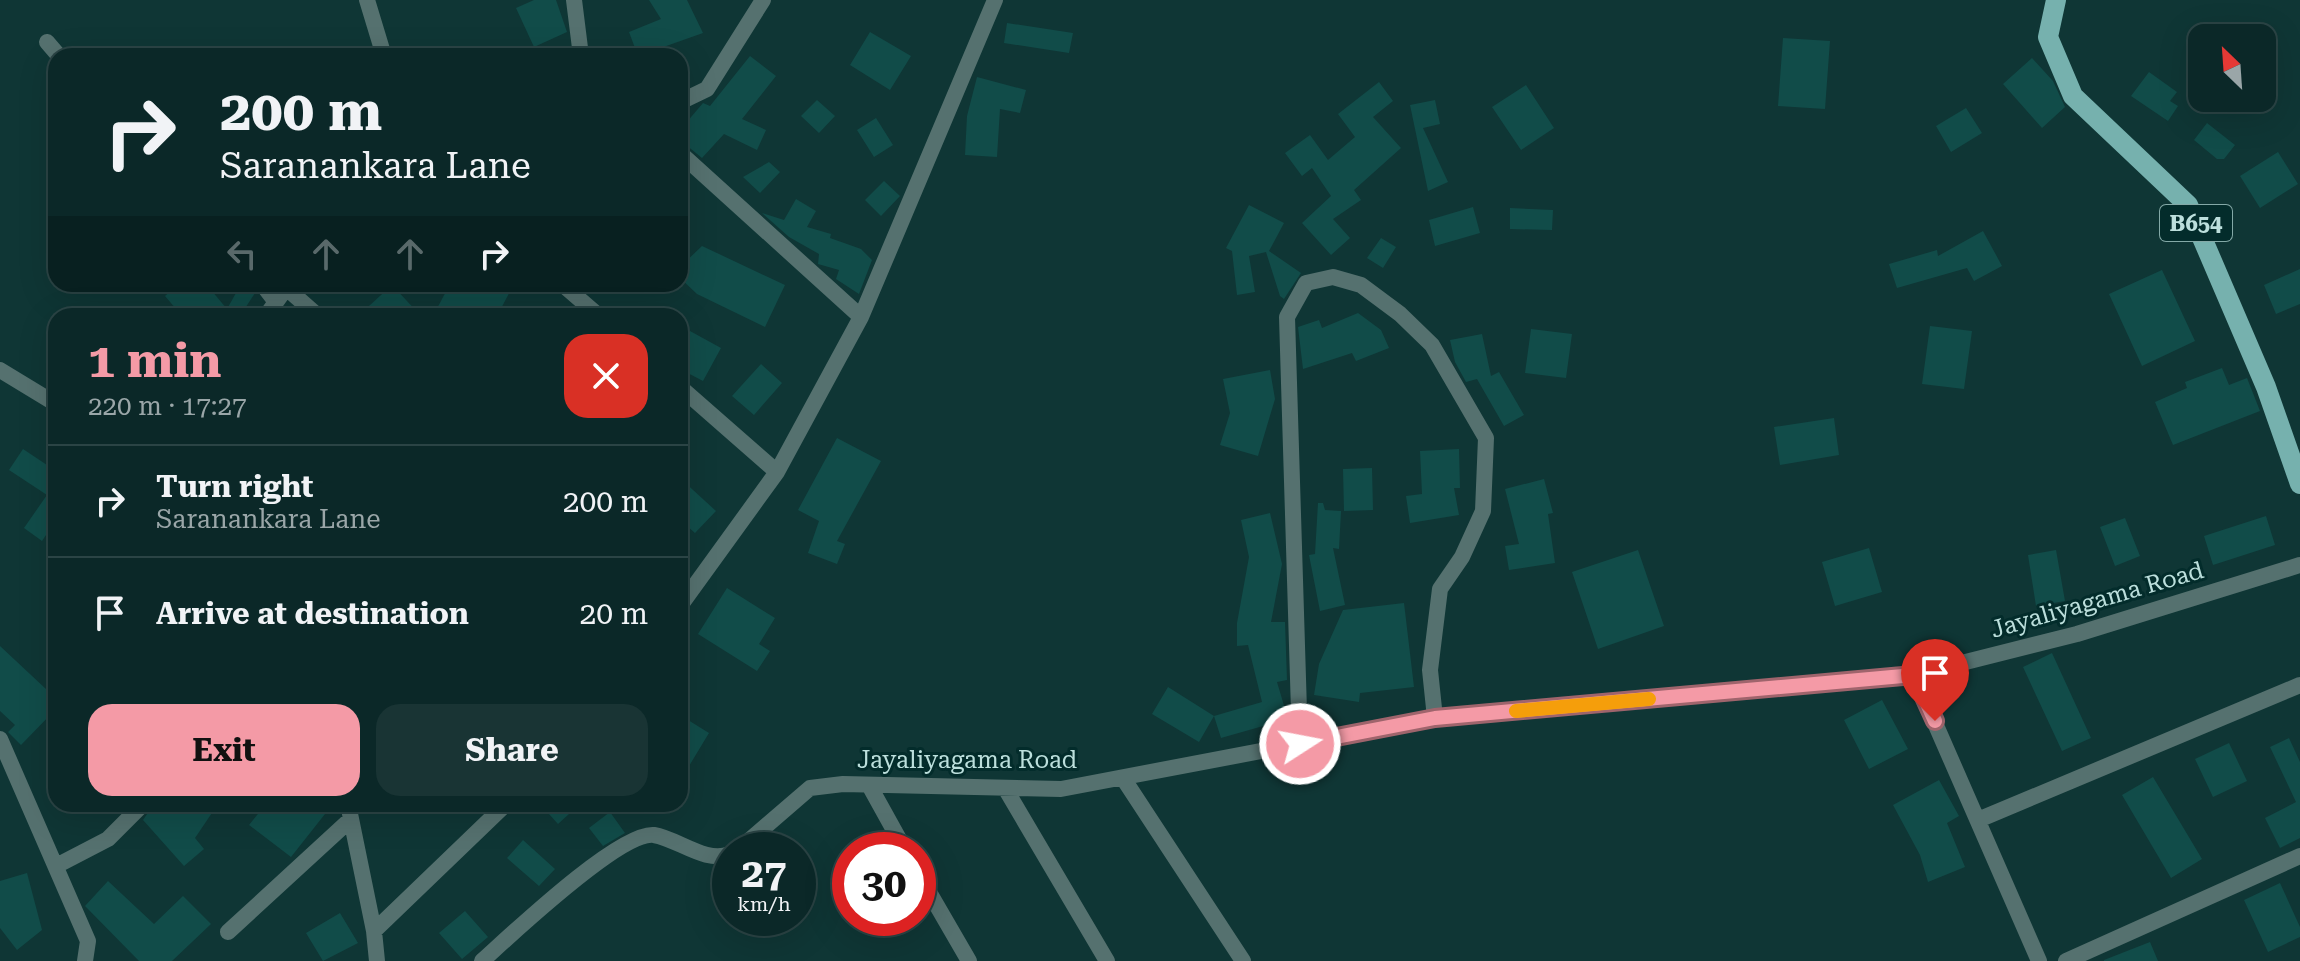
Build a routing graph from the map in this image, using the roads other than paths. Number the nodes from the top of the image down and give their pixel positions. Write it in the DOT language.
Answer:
graph roads {
  1 [pos="367,0"];
  2 [pos="574,0"];
  3 [pos="763,0"];
  4 [pos="995,0"];
  5 [pos="2056,0"];
  6 [pos="47,42"];
  7 [pos="52,48"];
  8 [pos="382,48"];
  9 [pos="580,48"];
  10 [pos="688,98"];
  11 [pos="688,160"];
  12 [pos="268,292"];
  13 [pos="281,292"];
  14 [pos="293,292"];
  15 [pos="571,292"];
  16 [pos="275,301"];
  17 [pos="271,308"];
  18 [pos="310,308"];
  19 [pos="590,308"];
  20 [pos="861,317"];
  21 [pos="0,370"];
  22 [pos="688,394"];
  23 [pos="48,399"];
  24 [pos="777,472"];
  25 [pos="2300,484"];
  26 [pos="2300,565"];
  27 [pos="688,595"];
  28 [pos="1914,675"];
  29 [pos="2300,685"];
  30 [pos="1435,718"];
  31 [pos="0,739"];
  32 [pos="1300,744"];
  33 [pos="1123,778"];
  34 [pos="869,785"];
  35 [pos="1005,788"];
  36 [pos="135,812"];
  37 [pos="348,812"];
  38 [pos="349,812"];
  39 [pos="498,812"];
  40 [pos="1978,820"];
  41 [pos="759,832"];
  42 [pos="895,832"];
  43 [pos="712,855"];
  44 [pos="2300,856"];
  45 [pos="56,866"];
  46 [pos="936,904"];
  47 [pos="374,931"];
  48 [pos="228,932"];
  49 [pos="85,961"];
  50 [pos="377,961"];
  51 [pos="482,961"];
  52 [pos="969,961"];
  53 [pos="1107,961"];
  54 [pos="1243,961"];
  55 [pos="2039,961"];
  56 [pos="2066,961"];
  1 -- 8 [label="street"];
  2 -- 9 [label="street"];
  3 -- 10 [label="street"];
  4 -- 20 [label="street"];
  5 -- 25 [label="main road, B654"];
  6 -- 7 [label="street"];
  11 -- 20 [label="street"];
  12 -- 16 [label="street"];
  13 -- 16 [label="street"];
  14 -- 18 [label="street"];
  15 -- 19 [label="street"];
  16 -- 17 [label="street"];
  20 -- 24 [label="street"];
  21 -- 23 [label="street"];
  22 -- 24 [label="street"];
  24 -- 27 [label="street"];
  26 -- 28 [label="street, Jayaliyagama Road"];
  28 -- 30 [label="street, Jayaliyagama Road"];
  28 -- 40 [label="street"];
  29 -- 40 [label="street"];
  30 -- 32 [label="street, Jayaliyagama Road"];
  30 -- 32 [label="street"];
  31 -- 45 [label="street"];
  32 -- 33 [label="street, Jayaliyagama Road"];
  33 -- 35 [label="street, Jayaliyagama Road"];
  33 -- 54 [label="street"];
  34 -- 35 [label="street, Jayaliyagama Road"];
  34 -- 41 [label="street, Jayaliyagama Road"];
  34 -- 42 [label="street"];
  35 -- 53 [label="street"];
  36 -- 45 [label="street"];
  37 -- 48 [label="street"];
  38 -- 47 [label="street"];
  39 -- 47 [label="street"];
  40 -- 55 [label="street"];
  43 -- 51 [label="street"];
  44 -- 56 [label="street"];
  45 -- 49 [label="street"];
  46 -- 52 [label="street"];
  47 -- 50 [label="street"];
}
